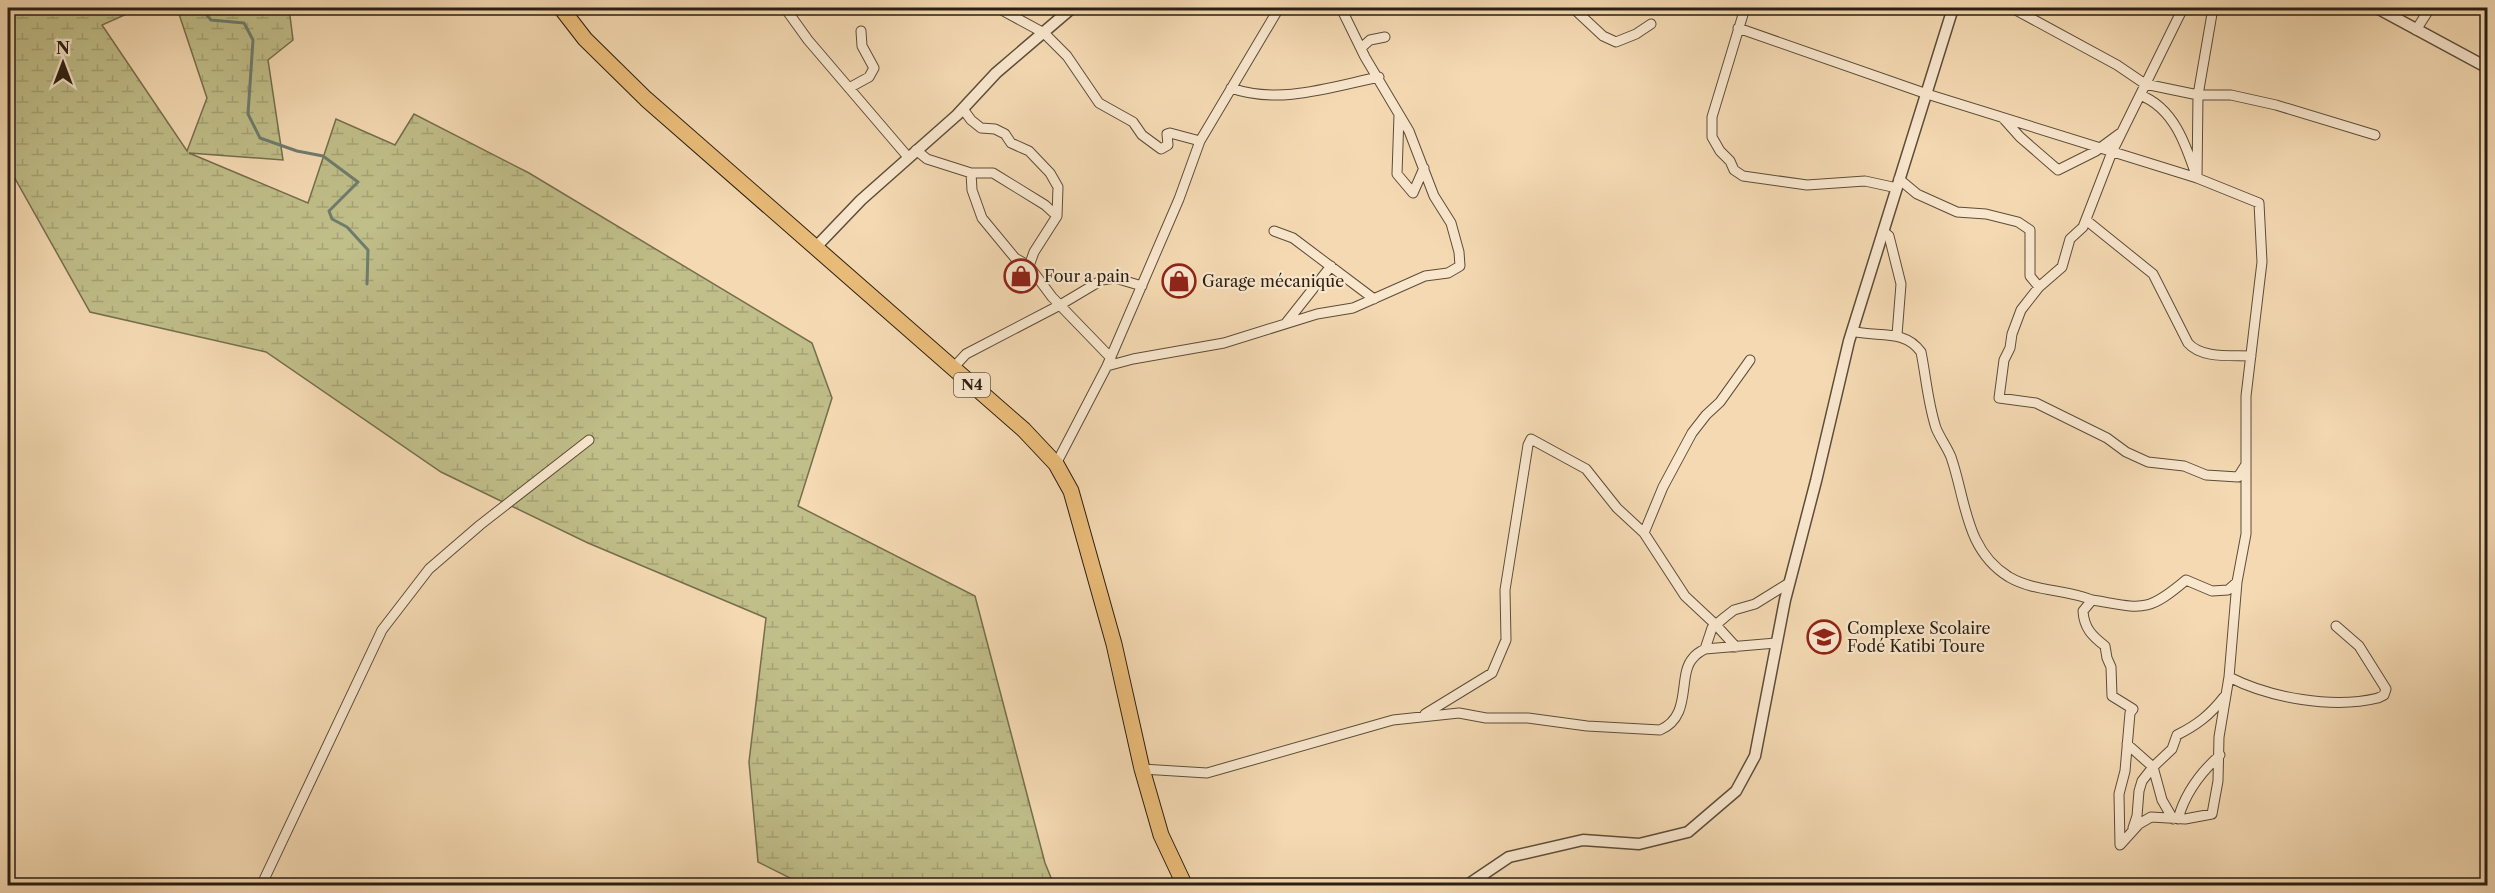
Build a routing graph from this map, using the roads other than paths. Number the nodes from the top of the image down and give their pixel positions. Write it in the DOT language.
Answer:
graph roads {
  1 [pos="561,8"];
  2 [pos="785,8"];
  3 [pos="998,8"];
  4 [pos="1072,8"];
  5 [pos="1279,8"];
  6 [pos="1341,8"];
  7 [pos="1572,8"];
  8 [pos="1744,8"];
  9 [pos="1953,8"];
  10 [pos="2012,8"];
  11 [pos="2183,8"];
  12 [pos="2213,8"];
  13 [pos="2377,8"];
  14 [pos="2430,8"];
  15 [pos="1651,24"];
  16 [pos="1738,28"];
  17 [pos="2416,30"];
  18 [pos="861,31"];
  19 [pos="1044,33"];
  20 [pos="1385,37"];
  21 [pos="1362,48"];
  22 [pos="2487,68"];
  23 [pos="1378,77"];
  24 [pos="2145,84"];
  25 [pos="849,88"];
  26 [pos="1231,88"];
  27 [pos="1927,94"];
  28 [pos="2140,95"];
  29 [pos="2198,95"];
  30 [pos="963,109"];
  31 [pos="1399,116"];
  32 [pos="2002,117"];
  33 [pos="2121,132"];
  34 [pos="2375,135"];
  35 [pos="1200,141"];
  36 [pos="2100,148"];
  37 [pos="2112,152"];
  38 [pos="912,154"];
  39 [pos="1424,168"];
  40 [pos="971,173"];
  41 [pos="2197,178"];
  42 [pos="1898,184"];
  43 [pos="1057,216"];
  44 [pos="2086,220"];
  45 [pos="1274,231"];
  46 [pos="1883,231"];
  47 [pos="815,248"];
  48 [pos="1029,266"];
  49 [pos="1331,266"];
  50 [pos="1142,286"];
  51 [pos="2039,287"];
  52 [pos="1374,299"];
  53 [pos="1060,305"];
  54 [pos="1285,324"];
  55 [pos="1852,331"];
  56 [pos="1897,335"];
  57 [pos="2251,356"];
  58 [pos="1750,360"];
  59 [pos="1109,362"];
  60 [pos="953,368"];
  61 [pos="589,441"];
  62 [pos="1056,464"];
  63 [pos="2245,466"];
  64 [pos="1644,533"];
  65 [pos="2237,582"];
  66 [pos="1789,583"];
  67 [pos="2092,600"];
  68 [pos="1716,625"];
  69 [pos="2336,626"];
  70 [pos="1776,644"];
  71 [pos="1736,647"];
  72 [pos="1705,649"];
  73 [pos="2229,677"];
  74 [pos="2227,693"];
  75 [pos="1424,715"];
  76 [pos="2127,744"];
  77 [pos="2220,754"];
  78 [pos="2153,766"];
  79 [pos="1142,770"];
  80 [pos="2176,819"];
  81 [pos="2131,831"];
  82 [pos="261,885"];
  83 [pos="1185,885"];
  84 [pos="1466,885"];
  1 -- 47 [label="highway, N4"];
  2 -- 25 [label="street"];
  3 -- 19 [label="street"];
  4 -- 19 [label="street"];
  5 -- 26 [label="street"];
  6 -- 21 [label="street"];
  7 -- 15 [label="street"];
  8 -- 16 [label="street"];
  9 -- 27 [label="street"];
  10 -- 24 [label="street"];
  11 -- 24 [label="street"];
  12 -- 29 [label="street"];
  13 -- 17 [label="street"];
  14 -- 17 [label="street"];
  16 -- 27 [label="street"];
  16 -- 42 [label="street"];
  17 -- 22 [label="street"];
  18 -- 25 [label="street"];
  19 -- 30 [label="street"];
  19 -- 35 [label="street"];
  20 -- 21 [label="street"];
  21 -- 23 [label="street"];
  23 -- 26 [label="street"];
  23 -- 31 [label="street"];
  24 -- 28 [label="street"];
  24 -- 29 [label="street"];
  25 -- 38 [label="street"];
  26 -- 35 [label="street"];
  27 -- 32 [label="street"];
  27 -- 42 [label="street"];
  28 -- 33 [label="street"];
  28 -- 41 [label="street"];
  29 -- 34 [label="street"];
  29 -- 41 [label="street"];
  30 -- 38 [label="street"];
  30 -- 43 [label="street"];
  31 -- 39 [label="street"];
  31 -- 39 [label="street"];
  32 -- 36 [label="street"];
  32 -- 36 [label="street"];
  33 -- 36 [label="street"];
  33 -- 37 [label="street"];
  35 -- 50 [label="street"];
  36 -- 37 [label="street"];
  37 -- 41 [label="street"];
  37 -- 44 [label="street"];
  38 -- 40 [label="street"];
  38 -- 47 [label="street"];
  39 -- 52 [label="street"];
  40 -- 43 [label="street"];
  40 -- 48 [label="street"];
  41 -- 57 [label="street"];
  42 -- 46 [label="street"];
  42 -- 51 [label="street"];
  43 -- 48 [label="street"];
  44 -- 51 [label="street"];
  44 -- 57 [label="street"];
  45 -- 49 [label="street"];
  46 -- 55 [label="street"];
  46 -- 56 [label="street"];
  47 -- 60 [label="highway, N4"];
  48 -- 53 [label="street"];
  49 -- 52 [label="street"];
  49 -- 54 [label="street"];
  50 -- 53 [label="street"];
  50 -- 59 [label="street"];
  51 -- 63 [label="street"];
  52 -- 54 [label="street"];
  53 -- 59 [label="street"];
  53 -- 60 [label="street"];
  54 -- 59 [label="street"];
  55 -- 56 [label="street"];
  55 -- 66 [label="street"];
  56 -- 67 [label="street"];
  57 -- 63 [label="street"];
  58 -- 64 [label="street"];
  59 -- 62 [label="street"];
  60 -- 62 [label="highway, N4"];
  61 -- 82 [label="street"];
  62 -- 79 [label="highway, N4"];
  63 -- 65 [label="street"];
  64 -- 68 [label="street"];
  64 -- 75 [label="street"];
  65 -- 67 [label="street"];
  65 -- 73 [label="street"];
  66 -- 68 [label="street"];
  66 -- 70 [label="street"];
  67 -- 76 [label="street"];
  68 -- 71 [label="street"];
  68 -- 72 [label="street"];
  69 -- 73 [label="street"];
  70 -- 71 [label="street"];
  70 -- 84 [label="street"];
  71 -- 72 [label="street"];
  72 -- 75 [label="street"];
  73 -- 74 [label="street"];
  74 -- 77 [label="street"];
  74 -- 78 [label="street"];
  75 -- 79 [label="street"];
  76 -- 78 [label="street"];
  76 -- 81 [label="street"];
  77 -- 80 [label="street"];
  77 -- 80 [label="street"];
  78 -- 80 [label="street"];
  78 -- 81 [label="street"];
  79 -- 83 [label="highway, N4"];
  80 -- 81 [label="street"];
}
